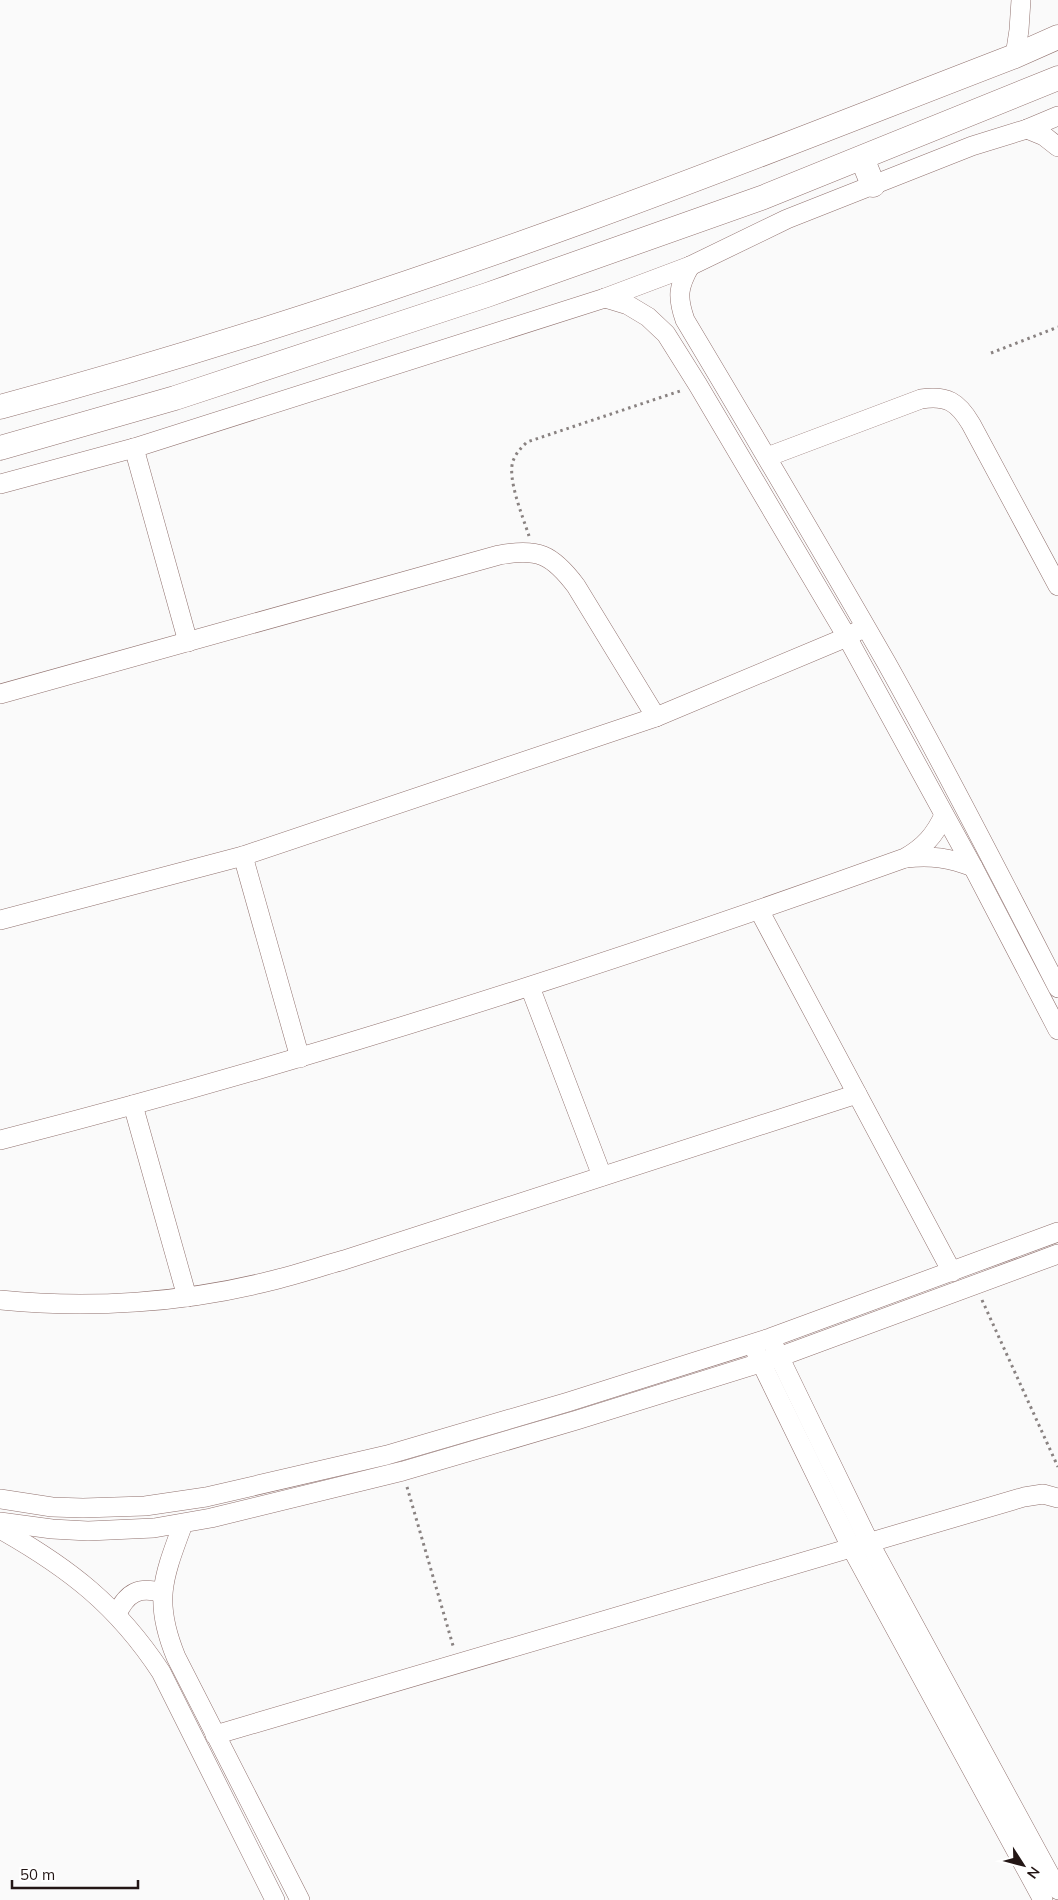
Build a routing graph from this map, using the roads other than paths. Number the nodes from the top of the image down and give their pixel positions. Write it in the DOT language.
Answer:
graph roads {
  1 [pos="1022,0"];
  2 [pos="1058,37"];
  3 [pos="1014,56"];
  4 [pos="1058,78"];
  5 [pos="1058,116"];
  6 [pos="1027,129"];
  7 [pos="1058,147"];
  8 [pos="862,158"];
  9 [pos="873,185"];
  10 [pos="473,260"];
  11 [pos="690,266"];
  12 [pos="430,275"];
  13 [pos="487,295"];
  14 [pos="605,298"];
  15 [pos="444,309"];
  16 [pos="0,407"];
  17 [pos="0,448"];
  18 [pos="134,448"];
  19 [pos="767,458"];
  20 [pos="0,484"];
  21 [pos="1058,586"];
  22 [pos="865,627"];
  23 [pos="847,637"];
  24 [pos="188,642"];
  25 [pos="0,694"];
  26 [pos="656,718"];
  27 [pos="944,815"];
  28 [pos="243,856"];
  29 [pos="905,858"];
  30 [pos="973,867"];
  31 [pos="759,910"];
  32 [pos="0,920"];
  33 [pos="530,987"];
  34 [pos="1058,988"];
  35 [pos="1058,1030"];
  36 [pos="300,1058"];
  37 [pos="857,1094"];
  38 [pos="133,1105"];
  39 [pos="0,1140"];
  40 [pos="602,1176"];
  41 [pos="1058,1232"];
  42 [pos="1058,1254"];
  43 [pos="952,1272"];
  44 [pos="187,1297"];
  45 [pos="0,1300"];
  46 [pos="770,1338"];
  47 [pos="752,1344"];
  48 [pos="779,1357"];
  49 [pos="761,1363"];
  50 [pos="1058,1498"];
  51 [pos="0,1499"];
  52 [pos="0,1522"];
  53 [pos="183,1524"];
  54 [pos="0,1529"];
  55 [pos="869,1542"];
  56 [pos="851,1547"];
  57 [pos="162,1593"];
  58 [pos="117,1614"];
  59 [pos="216,1735"];
  60 [pos="1058,1890"];
  61 [pos="275,1900"];
  62 [pos="300,1900"];
  63 [pos="1042,1900"];
  1 -- 3 [label="street"];
  2 -- 3 [label="street"];
  3 -- 10 [label="street"];
  4 -- 8 [label="street"];
  5 -- 6 [label="street"];
  6 -- 7 [label="street"];
  6 -- 9 [label="street"];
  8 -- 9 [label="street"];
  8 -- 13 [label="street"];
  9 -- 11 [label="street"];
  10 -- 12 [label="street"];
  10 -- 13 [label="street"];
  11 -- 14 [label="street"];
  11 -- 19 [label="street"];
  12 -- 15 [label="street"];
  12 -- 16 [label="street"];
  13 -- 15 [label="street"];
  14 -- 18 [label="street"];
  14 -- 23 [label="street"];
  15 -- 17 [label="street"];
  18 -- 20 [label="street"];
  18 -- 24 [label="street"];
  19 -- 21 [label="street"];
  19 -- 22 [label="street"];
  22 -- 23 [label="street"];
  22 -- 34 [label="street"];
  23 -- 26 [label="street"];
  23 -- 27 [label="street"];
  24 -- 25 [label="street"];
  24 -- 26 [label="street"];
  26 -- 28 [label="street"];
  27 -- 29 [label="street"];
  27 -- 30 [label="street"];
  28 -- 32 [label="street"];
  28 -- 36 [label="street"];
  29 -- 30 [label="street"];
  29 -- 31 [label="street"];
  30 -- 35 [label="street"];
  31 -- 33 [label="street"];
  31 -- 37 [label="street"];
  33 -- 36 [label="street"];
  33 -- 40 [label="street"];
  36 -- 38 [label="street"];
  37 -- 40 [label="street"];
  37 -- 43 [label="street"];
  38 -- 39 [label="street"];
  38 -- 44 [label="street"];
  40 -- 44 [label="street"];
  41 -- 43 [label="street"];
  42 -- 48 [label="street"];
  43 -- 46 [label="street"];
  44 -- 45 [label="street"];
  46 -- 47 [label="street"];
  46 -- 48 [label="street"];
  47 -- 49 [label="street"];
  47 -- 51 [label="street"];
  48 -- 49 [label="street"];
  48 -- 55 [label="street"];
  49 -- 53 [label="street"];
  49 -- 56 [label="street"];
  50 -- 55 [label="street"];
  52 -- 53 [label="street"];
  53 -- 57 [label="street"];
  54 -- 58 [label="street"];
  55 -- 56 [label="street"];
  55 -- 60 [label="street"];
  56 -- 59 [label="street"];
  56 -- 63 [label="street"];
  57 -- 58 [label="street"];
  57 -- 59 [label="street"];
  58 -- 61 [label="street"];
  59 -- 62 [label="street"];
}
